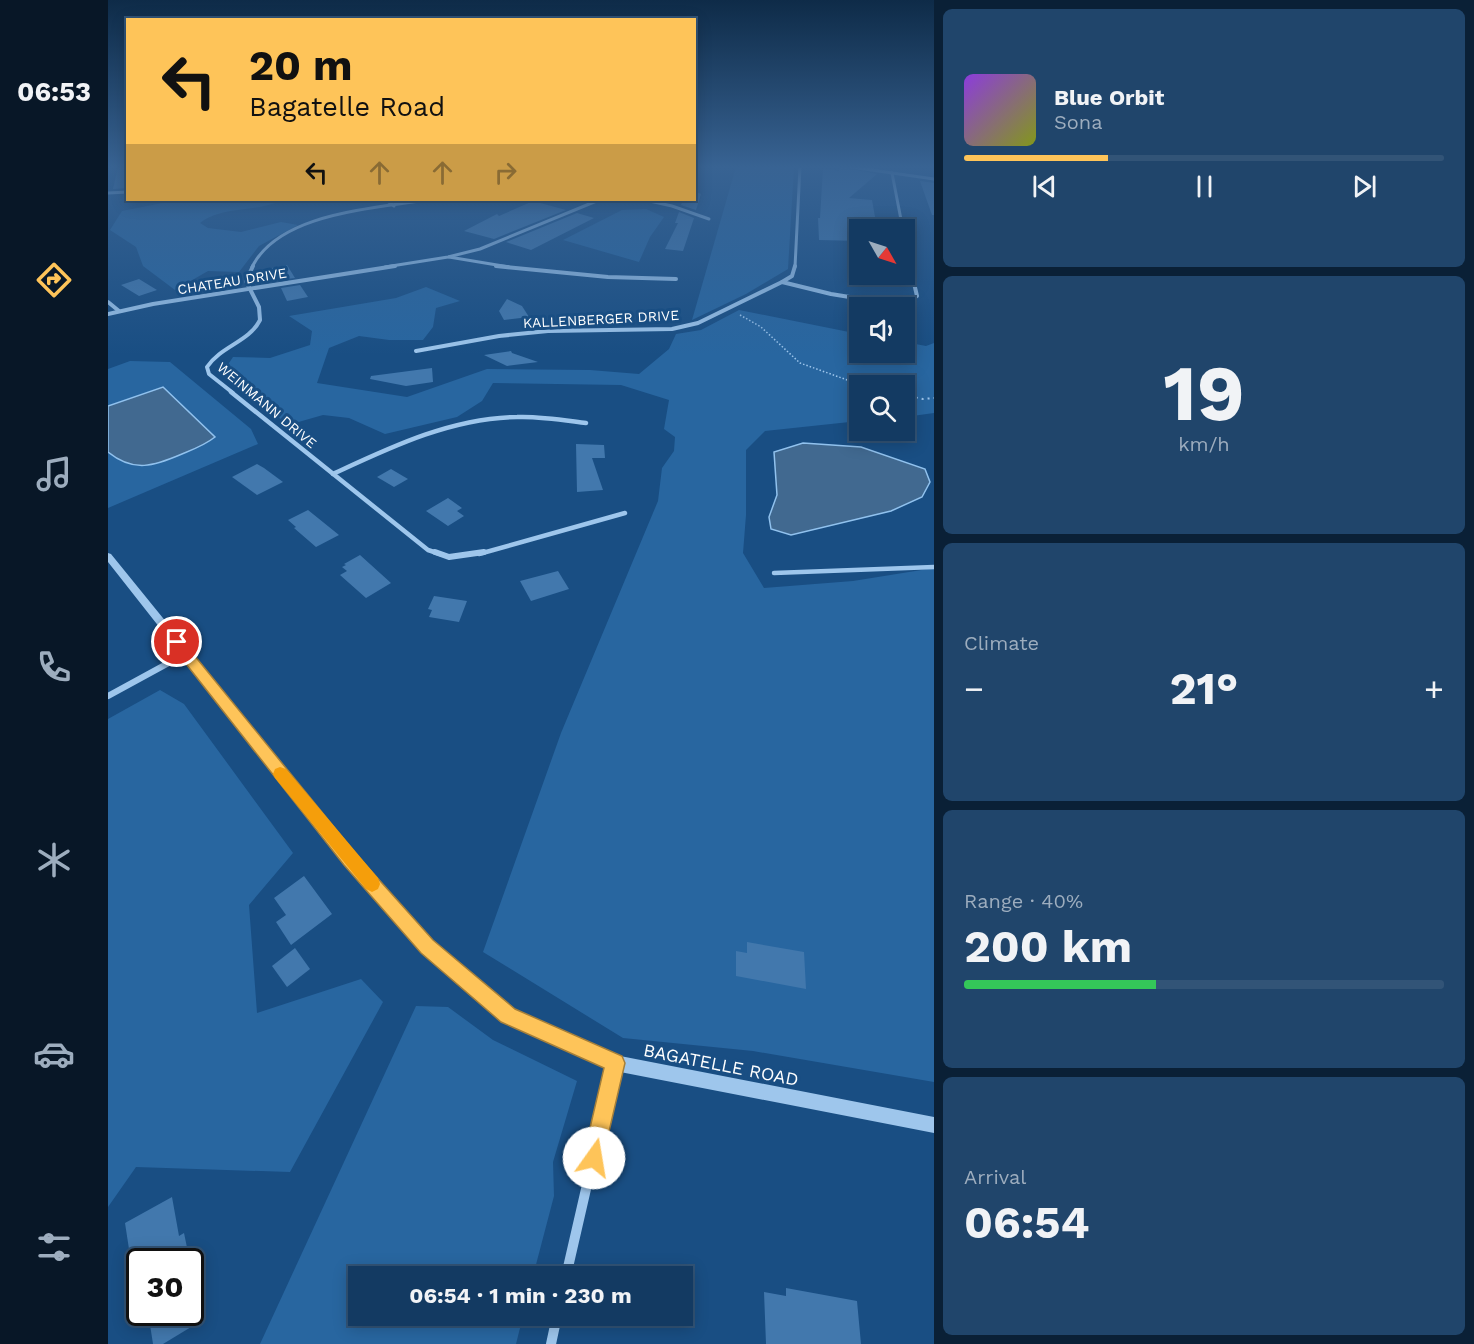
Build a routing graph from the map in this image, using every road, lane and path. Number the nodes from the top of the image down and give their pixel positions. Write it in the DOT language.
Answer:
graph roads {
  1 [pos="297,230"];
  2 [pos="527,230"];
  3 [pos="797,230"];
  4 [pos="448,256"];
  5 [pos="676,279"];
  6 [pos="782,282"];
  7 [pos="915,284"];
  8 [pos="248,289"];
  9 [pos="108,302"];
  10 [pos="728,308"];
  11 [pos="119,311"];
  12 [pos="108,314"];
  13 [pos="416,351"];
  14 [pos="849,381"];
  15 [pos="915,397"];
  16 [pos="934,398"];
  17 [pos="586,423"];
  18 [pos="333,474"];
  19 [pos="625,513"];
  20 [pos="108,556"];
  21 [pos="934,567"];
  22 [pos="774,573"];
  23 [pos="185,654"];
  24 [pos="108,696"];
  25 [pos="615,1063"];
  26 [pos="934,1125"];
  27 [pos="568,1266"];
  28 [pos="555,1326"];
  29 [pos="551,1344"];
  1 -- 8 [label="street"];
  2 -- 4 [label="street, CHATEAU DRIVE"];
  3 -- 6 [label="street"];
  4 -- 5 [label="street"];
  4 -- 8 [label="street, CHATEAU DRIVE"];
  6 -- 7 [label="street"];
  6 -- 10 [label="street, KALLENBERGER DRIVE"];
  8 -- 11 [label="street, CHATEAU DRIVE"];
  8 -- 18 [label="street, WEINMANN DRIVE"];
  9 -- 11 [label="street"];
  10 -- 13 [label="street, KALLENBERGER DRIVE"];
  10 -- 14 [label="path"];
  11 -- 12 [label="street, CHATEAU DRIVE"];
  15 -- 16 [label="path"];
  17 -- 18 [label="street"];
  18 -- 19 [label="street, WEINMANN DRIVE"];
  20 -- 23 [label="street, BAGATELLE ROAD"];
  21 -- 22 [label="lane"];
  23 -- 24 [label="street"];
  23 -- 25 [label="street, BAGATELLE ROAD"];
  25 -- 26 [label="street, BAGATELLE ROAD"];
  25 -- 27 [label="street"];
  28 -- 29 [label="street"];
}
